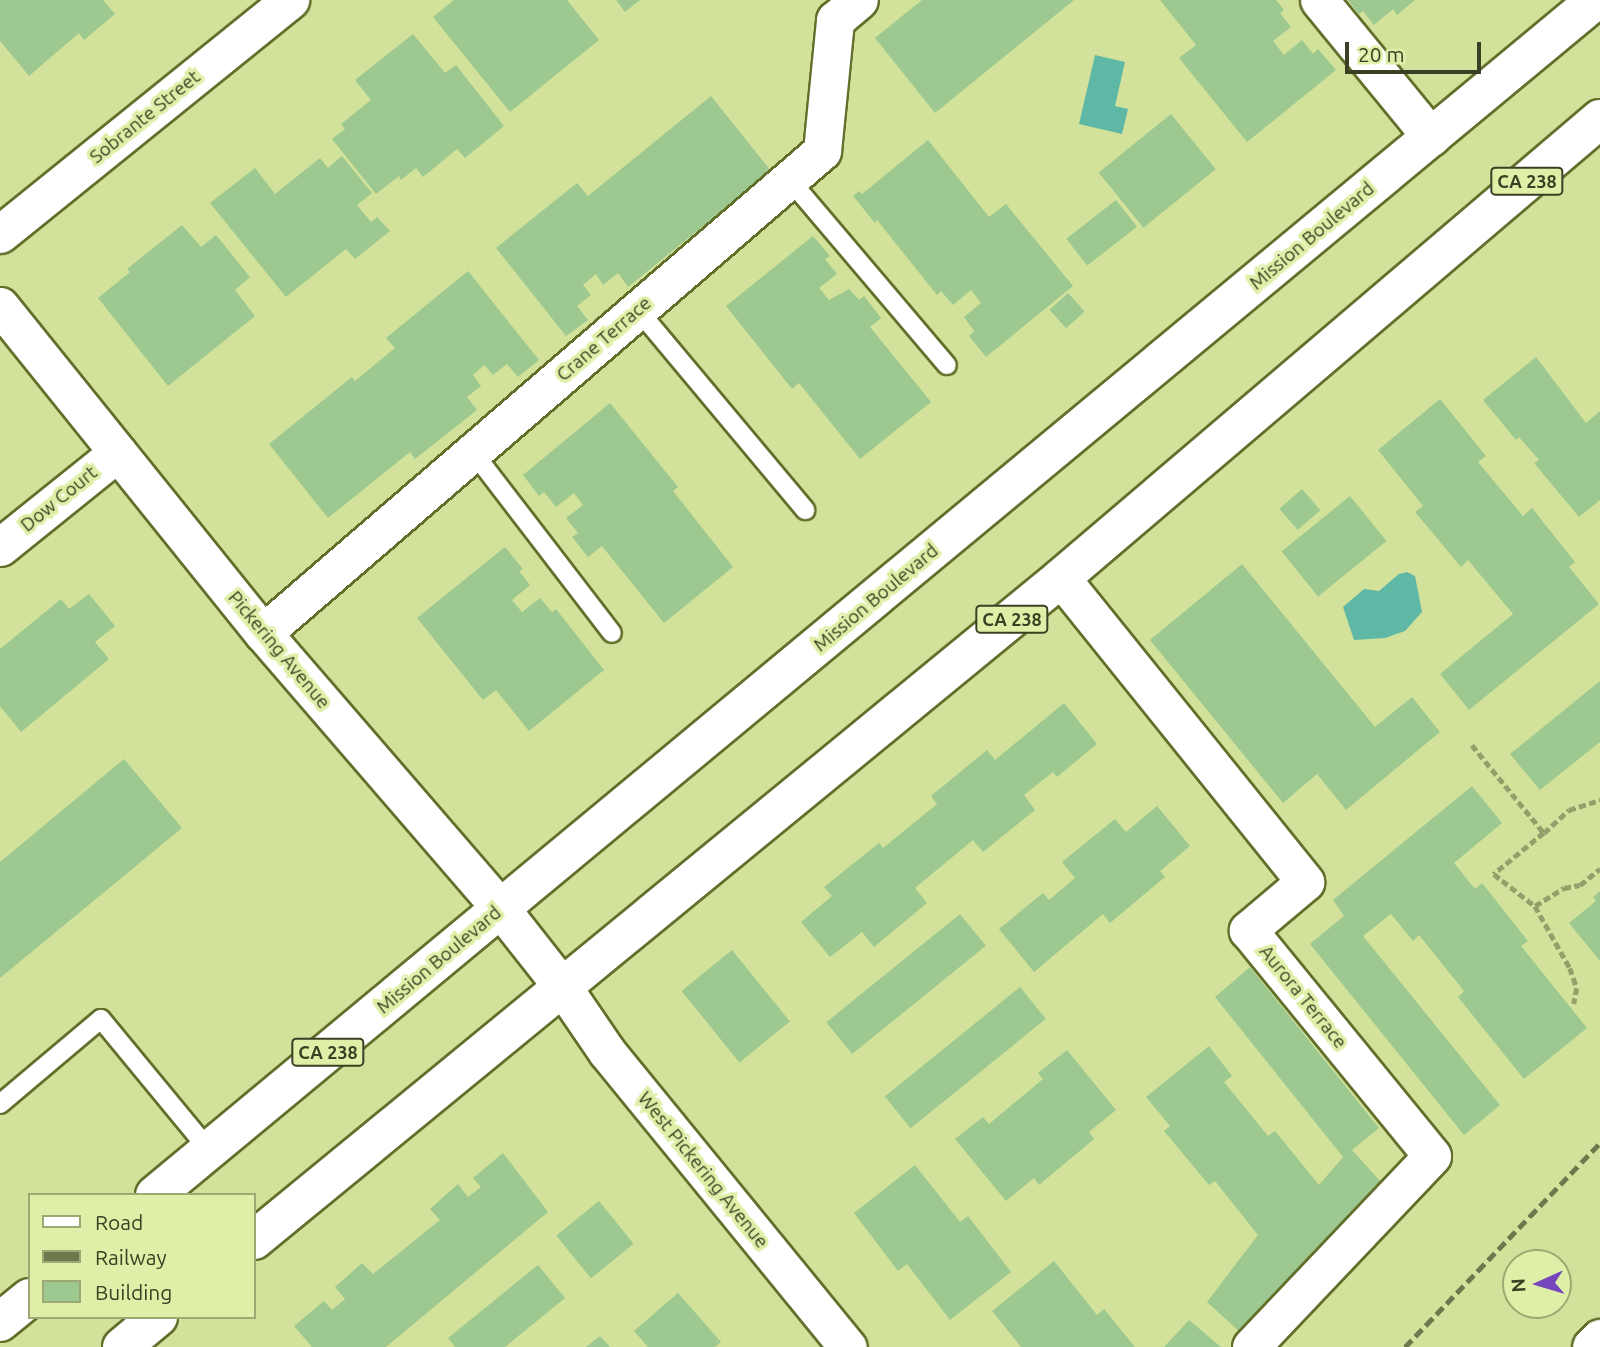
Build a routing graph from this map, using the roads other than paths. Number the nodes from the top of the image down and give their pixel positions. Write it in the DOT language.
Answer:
graph roads {
  1 [pos="290,0"];
  2 [pos="859,0"];
  3 [pos="1319,0"];
  4 [pos="1596,0"];
  5 [pos="1600,119"];
  6 [pos="1431,137"];
  7 [pos="789,179"];
  8 [pos="0,234"];
  9 [pos="0,306"];
  10 [pos="638,310"];
  11 [pos="947,365"];
  12 [pos="118,452"];
  13 [pos="473,452"];
  14 [pos="804,510"];
  15 [pos="0,547"];
  16 [pos="1061,578"];
  17 [pos="263,633"];
  18 [pos="612,633"];
  19 [pos="501,909"];
  20 [pos="564,989"];
  21 [pos="0,1104"];
  22 [pos="209,1150"];
  23 [pos="157,1193"];
  24 [pos="256,1238"];
  25 [pos="28,1300"];
  26 [pos="156,1319"];
  27 [pos="0,1322"];
  28 [pos="1600,1338"];
  29 [pos="122,1347"];
  30 [pos="848,1347"];
  31 [pos="1251,1347"];
  32 [pos="1591,1347"];
  1 -- 8 [label="street, Sobrante Street"];
  2 -- 7 [label="street, Crane Terrace"];
  3 -- 6 [label="street"];
  4 -- 6 [label="main road, Mission Boulevard / CA 238"];
  5 -- 16 [label="main road, CA 238"];
  6 -- 19 [label="main road, Mission Boulevard / CA 238"];
  7 -- 10 [label="street, Crane Terrace"];
  7 -- 11 [label="lane"];
  9 -- 12 [label="street, Pickering Avenue"];
  10 -- 13 [label="street, Crane Terrace"];
  10 -- 14 [label="lane"];
  12 -- 15 [label="street, Dow Court"];
  12 -- 17 [label="street, Pickering Avenue"];
  13 -- 17 [label="street, Crane Terrace"];
  13 -- 18 [label="lane"];
  16 -- 20 [label="main road, CA 238"];
  16 -- 31 [label="street, Aurora Terrace"];
  17 -- 19 [label="street, Pickering Avenue"];
  19 -- 20 [label="street, Pickering Avenue"];
  19 -- 22 [label="main road, Mission Boulevard / CA 238"];
  20 -- 24 [label="main road, CA 238"];
  20 -- 30 [label="street, West Pickering Avenue"];
  21 -- 22 [label="lane"];
  22 -- 23 [label="main road, Mission Boulevard / CA 238"];
  25 -- 27 [label="main road"];
  26 -- 29 [label="main road"];
  28 -- 32 [label="street"];
}
